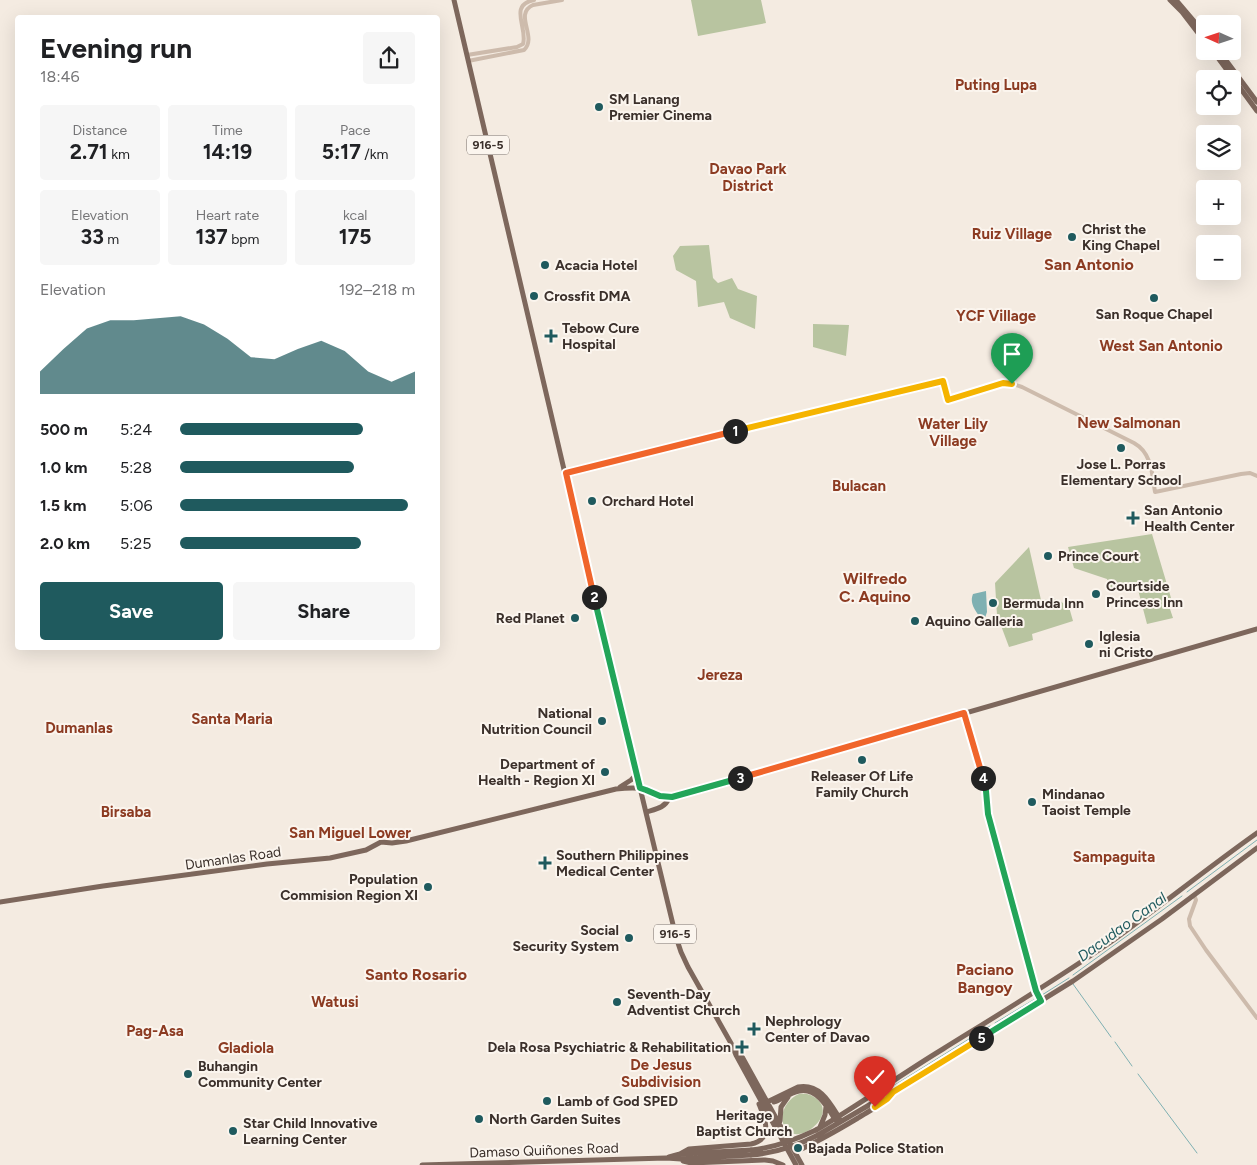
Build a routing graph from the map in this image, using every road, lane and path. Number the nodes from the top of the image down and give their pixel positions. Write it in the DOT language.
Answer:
graph roads {
  1 [pos="454,0"];
  2 [pos="534,0"];
  3 [pos="562,0"];
  4 [pos="1170,0"];
  5 [pos="1176,0"];
  6 [pos="1196,23"];
  7 [pos="1196,30"];
  8 [pos="525,46"];
  9 [pos="468,58"];
  10 [pos="1220,60"];
  11 [pos="1226,60"];
  12 [pos="1257,102"];
  13 [pos="1257,110"];
  14 [pos="566,473"];
  15 [pos="1257,476"];
  16 [pos="1257,629"];
  17 [pos="964,713"];
  18 [pos="637,774"];
  19 [pos="640,788"];
  20 [pos="616,789"];
  21 [pos="670,798"];
  22 [pos="646,812"];
  23 [pos="1257,833"];
  24 [pos="1257,848"];
  25 [pos="1194,895"];
  26 [pos="0,902"];
  27 [pos="1036,991"];
  28 [pos="1041,1001"];
  29 [pos="1257,1018"];
  30 [pos="988,1021"];
  31 [pos="994,1030"];
  32 [pos="732,1045"];
  33 [pos="751,1082"];
  34 [pos="761,1090"];
  35 [pos="893,1092"];
  36 [pos="790,1095"];
  37 [pos="778,1096"];
  38 [pos="766,1104"];
  39 [pos="825,1104"];
  40 [pos="838,1120"];
  41 [pos="780,1124"];
  42 [pos="818,1131"];
  43 [pos="795,1152"];
  44 [pos="681,1157"];
  45 [pos="422,1165"];
  46 [pos="783,1165"];
  47 [pos="796,1165"];
  48 [pos="802,1165"];
  1 -- 9 [label="main road, 916-5"];
  2 -- 8 [label="street"];
  3 -- 8 [label="street"];
  4 -- 7 [label="main road"];
  5 -- 6 [label="main road"];
  8 -- 9 [label="street"];
  9 -- 14 [label="main road, 916-5"];
  10 -- 13 [label="main road"];
  11 -- 12 [label="main road"];
  14 -- 15 [label="street"];
  14 -- 18 [label="main road, 916-5"];
  16 -- 17 [label="main road"];
  17 -- 21 [label="main road"];
  17 -- 27 [label="street"];
  18 -- 19 [label="main road, 916-5"];
  18 -- 20 [label="main road"];
  19 -- 20 [label="main road, Dumanlas Road"];
  19 -- 21 [label="main road"];
  19 -- 22 [label="main road, 916-5"];
  20 -- 26 [label="main road, Dumanlas Road"];
  21 -- 22 [label="main road"];
  22 -- 32 [label="main road, 916-5"];
  23 -- 27 [label="main road"];
  24 -- 25 [label="main road"];
  25 -- 28 [label="main road"];
  25 -- 29 [label="street"];
  27 -- 28 [label="street"];
  27 -- 30 [label="main road"];
  28 -- 31 [label="main road"];
  30 -- 31 [label="main road"];
  30 -- 40 [label="main road"];
  31 -- 35 [label="main road"];
  32 -- 33 [label="main road, 916-5"];
  32 -- 34 [label="main road, 916-5"];
  33 -- 38 [label="main road, 916-5"];
  33 -- 44 [label="main road"];
  34 -- 37 [label="main road"];
  34 -- 38 [label="main road, 916-5"];
  35 -- 40 [label="main road"];
  35 -- 43 [label="main road"];
  36 -- 38 [label="main road"];
  36 -- 39 [label="main road"];
  36 -- 41 [label="main road"];
  37 -- 38 [label="main road"];
  37 -- 40 [label="main road"];
  38 -- 41 [label="main road, 916-5"];
  38 -- 47 [label="main road, 916-5"];
  39 -- 40 [label="main road"];
  39 -- 42 [label="main road"];
  40 -- 42 [label="main road, Damaso Quiñones Road"];
  41 -- 43 [label="main road, 916-5"];
  42 -- 44 [label="main road, Damaso Quiñones Road, bridge"];
  43 -- 48 [label="main road, 916-5"];
  44 -- 45 [label="main road, Damaso Quiñones Road"];
  44 -- 46 [label="main road"];
}
